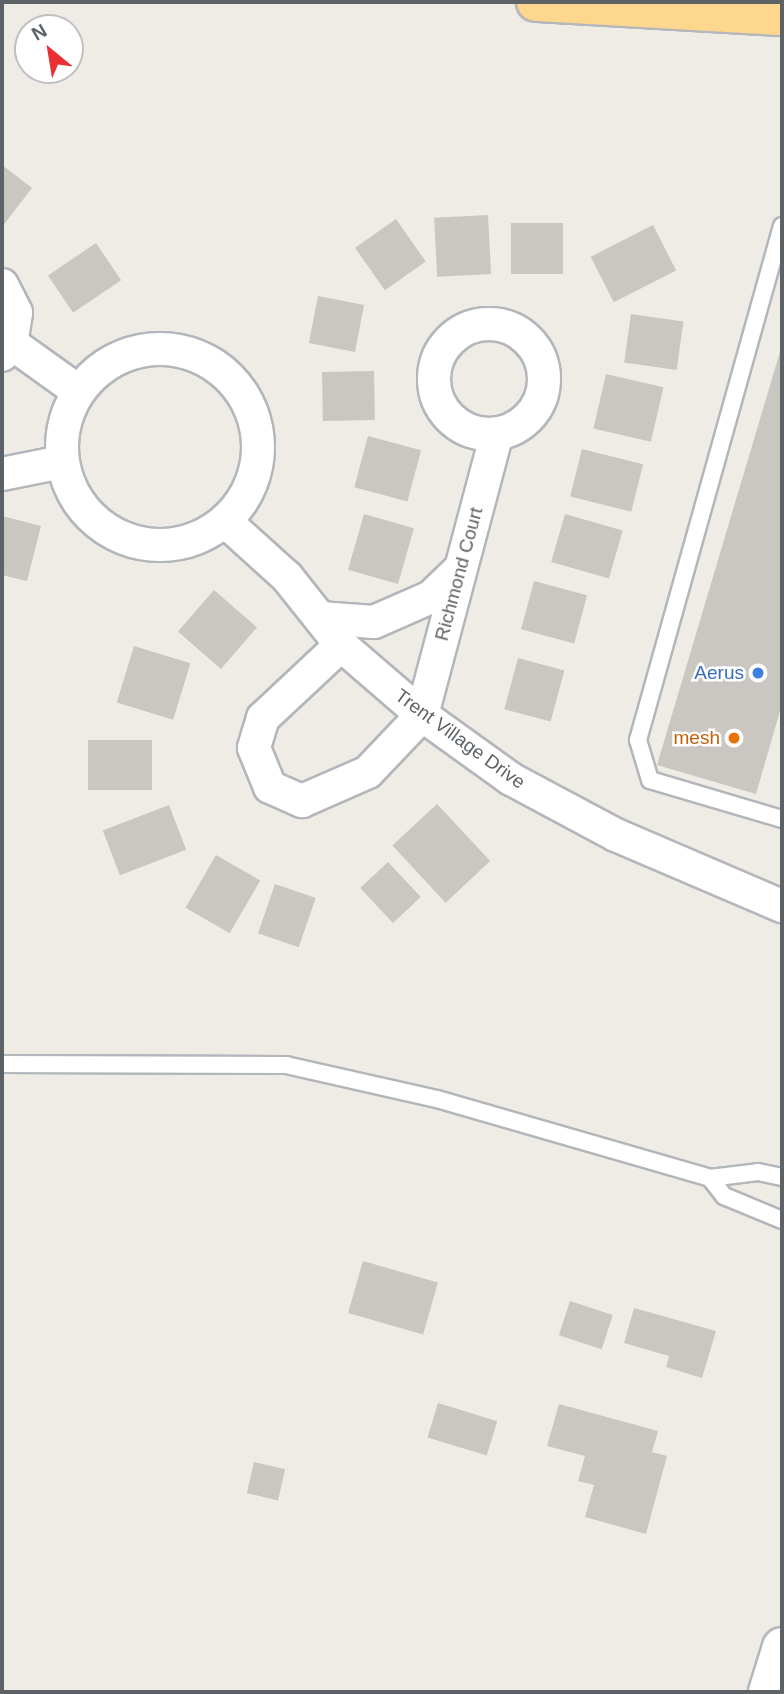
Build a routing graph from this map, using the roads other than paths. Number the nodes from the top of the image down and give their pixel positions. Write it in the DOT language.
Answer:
graph roads {
  1 [pos="536,2"];
  2 [pos="782,16"];
  3 [pos="782,226"];
  4 [pos="2,285"];
  5 [pos="6,349"];
  6 [pos="78,391"];
  7 [pos="497,434"];
  8 [pos="62,463"];
  9 [pos="2,474"];
  10 [pos="225,521"];
  11 [pos="461,567"];
  12 [pos="320,618"];
  13 [pos="341,645"];
  14 [pos="422,715"];
  15 [pos="782,819"];
  16 [pos="782,906"];
  17 [pos="2,1064"];
  18 [pos="782,1177"];
  19 [pos="710,1178"];
  20 [pos="782,1220"];
  21 [pos="782,1647"];
  22 [pos="768,1692"];
  1 -- 2 [label="highway"];
  3 -- 15 [label="lane"];
  4 -- 5 [label="street"];
  5 -- 6 [label="street"];
  6 -- 8 [label="street"];
  6 -- 10 [label="street"];
  7 -- 11 [label="street, Richmond Court"];
  8 -- 9 [label="street"];
  8 -- 10 [label="street"];
  10 -- 12 [label="street, Trent Village Drive"];
  11 -- 12 [label="street"];
  11 -- 14 [label="street, Richmond Court"];
  12 -- 13 [label="street, Trent Village Drive"];
  13 -- 14 [label="street, Trent Village Drive"];
  13 -- 14 [label="street"];
  14 -- 16 [label="street, Trent Village Drive"];
  17 -- 19 [label="lane"];
  18 -- 19 [label="lane"];
  19 -- 20 [label="lane"];
  21 -- 22 [label="street"];
}
